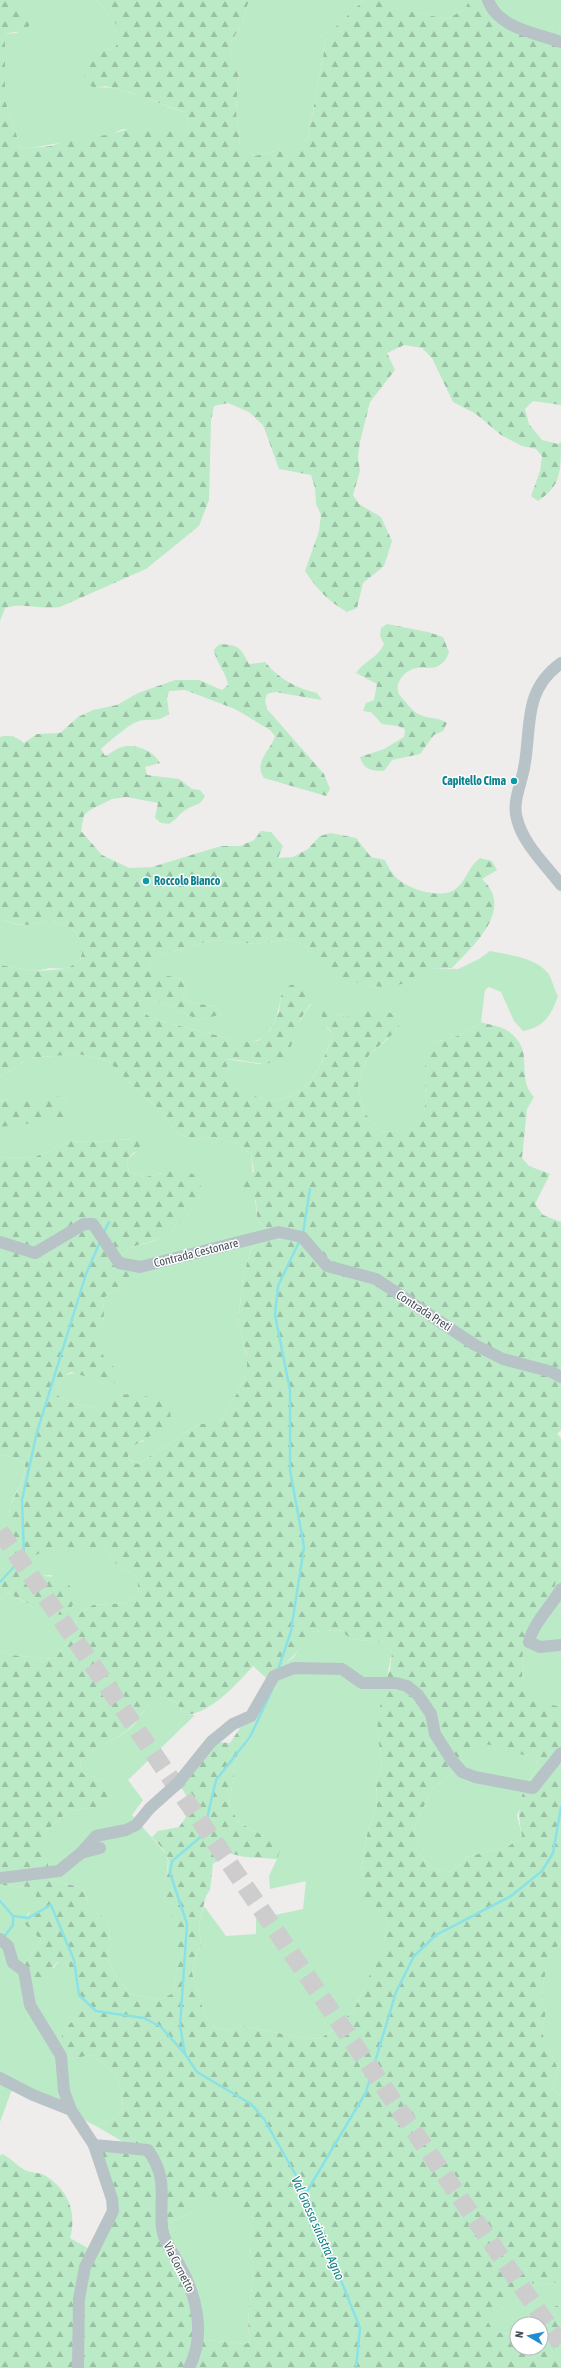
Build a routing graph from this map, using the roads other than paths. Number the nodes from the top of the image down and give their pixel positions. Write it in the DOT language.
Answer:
graph roads {
  1 [pos="488,0"];
  2 [pos="561,42"];
  3 [pos="561,663"];
  4 [pos="561,672"];
  5 [pos="542,682"];
  6 [pos="561,885"];
  7 [pos="299,1236"];
  8 [pos="0,1242"];
  9 [pos="561,1377"];
  10 [pos="561,1589"];
  11 [pos="561,1645"];
  12 [pos="561,1753"];
  13 [pos="100,1848"];
  14 [pos="80,1853"];
  15 [pos="0,1878"];
  16 [pos="0,1939"];
  17 [pos="0,2078"];
  18 [pos="71,2110"];
  19 [pos="94,2145"];
  20 [pos="78,2368"];
  21 [pos="189,2368"];
  1 -- 2 [label="street"];
  3 -- 5 [label="street"];
  4 -- 5 [label="street"];
  5 -- 6 [label="street"];
  7 -- 8 [label="street, Contrada Cestonare"];
  7 -- 9 [label="street, Contrada Preti"];
  10 -- 11 [label="street"];
  12 -- 14 [label="street"];
  13 -- 14 [label="street"];
  14 -- 15 [label="street"];
  16 -- 18 [label="street"];
  17 -- 18 [label="street"];
  18 -- 19 [label="street"];
  19 -- 20 [label="street"];
  19 -- 21 [label="street, Via Cornetto"];
}
